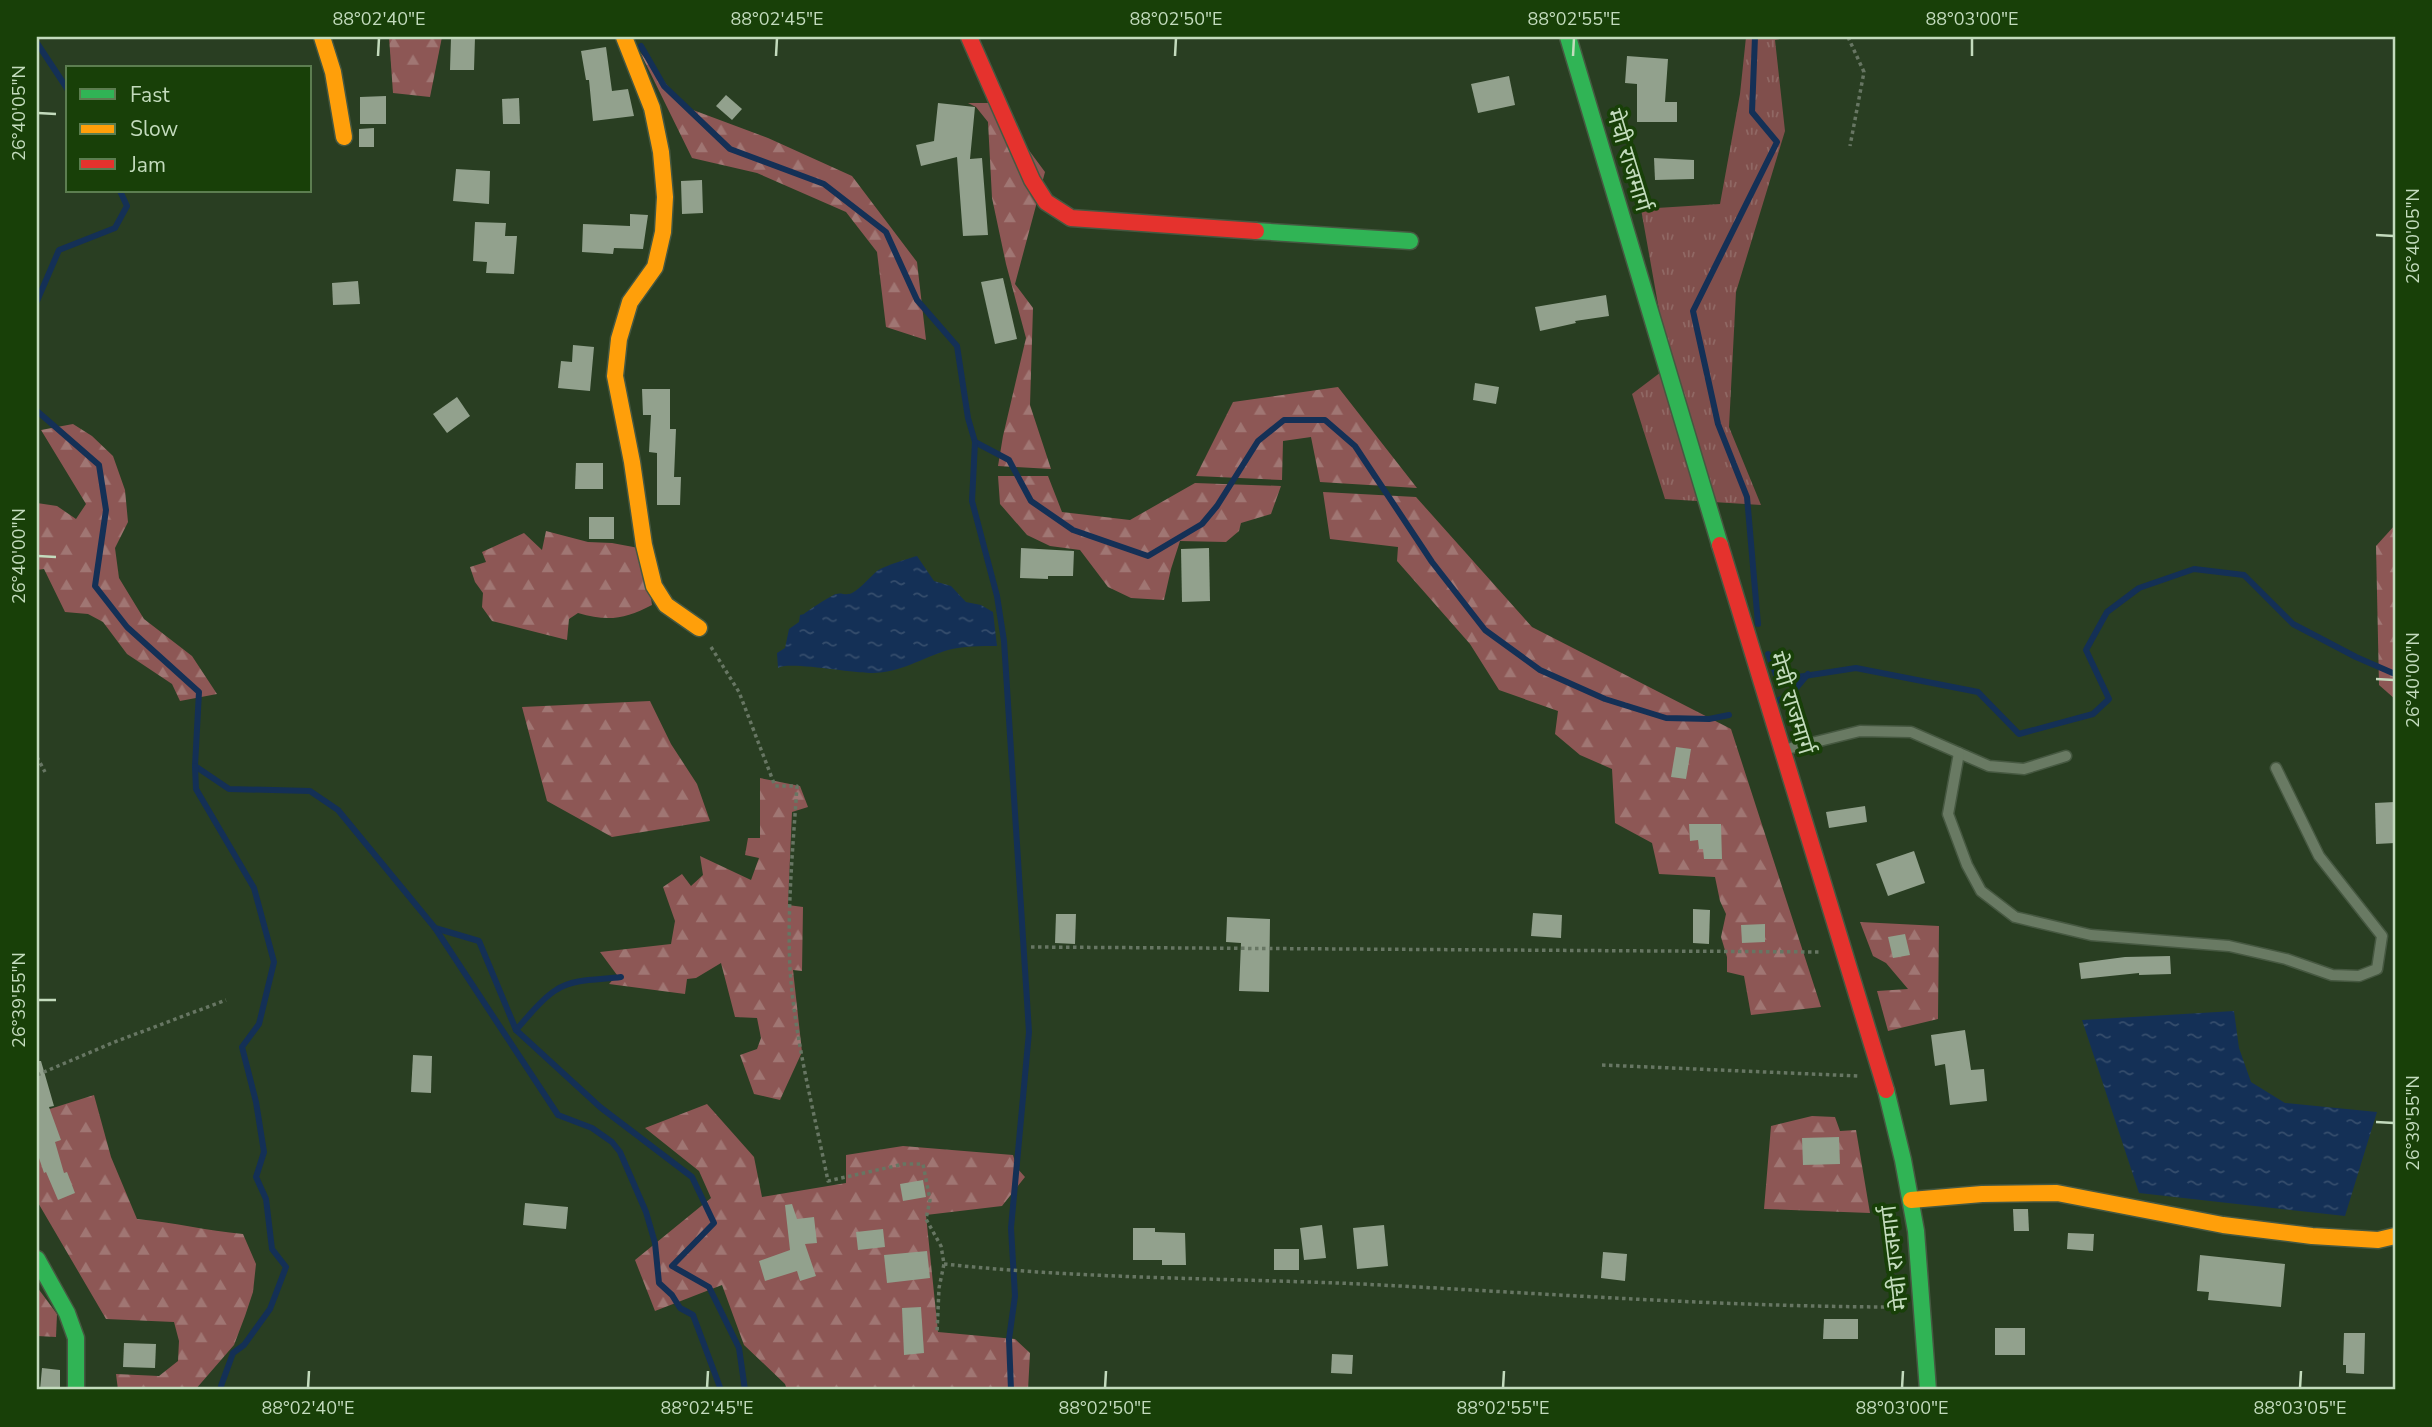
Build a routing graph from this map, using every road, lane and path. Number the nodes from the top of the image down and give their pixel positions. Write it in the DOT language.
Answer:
graph roads {
  1 [pos="322,37"];
  2 [pos="624,37"];
  3 [pos="969,37"];
  4 [pos="1568,37"];
  5 [pos="1848,37"];
  6 [pos="344,137"];
  7 [pos="1850,146"];
  8 [pos="1410,241"];
  9 [pos="699,628"];
  10 [pos="1783,750"];
  11 [pos="1959,752"];
  12 [pos="2066,755"];
  13 [pos="37,757"];
  14 [pos="2276,768"];
  15 [pos="45,772"];
  16 [pos="1031,947"];
  17 [pos="1843,953"];
  18 [pos="226,1000"];
  19 [pos="1602,1066"];
  20 [pos="37,1075"];
  21 [pos="1884,1077"];
  22 [pos="1911,1200"];
  23 [pos="2395,1236"];
  24 [pos="37,1259"];
  25 [pos="944,1264"];
  26 [pos="1924,1306"];
  27 [pos="937,1333"];
  28 [pos="76,1390"];
  29 [pos="1928,1390"];
  1 -- 6 [label="street"];
  2 -- 9 [label="street"];
  3 -- 8 [label="street"];
  4 -- 10 [label="street, मेची राजमार्ग"];
  5 -- 7 [label="path"];
  9 -- 25 [label="path"];
  10 -- 11 [label="lane"];
  10 -- 17 [label="street, मेची राजमार्ग"];
  11 -- 12 [label="lane"];
  11 -- 14 [label="lane"];
  13 -- 15 [label="path"];
  16 -- 17 [label="path"];
  17 -- 21 [label="street, मेची राजमार्ग"];
  18 -- 20 [label="path"];
  19 -- 21 [label="path"];
  21 -- 22 [label="street, मेची राजमार्ग"];
  22 -- 23 [label="street"];
  22 -- 26 [label="street, मेची राजमार्ग"];
  24 -- 28 [label="street"];
  25 -- 26 [label="path"];
  25 -- 27 [label="path"];
  26 -- 29 [label="street, मेची राजमार्ग"];
}
